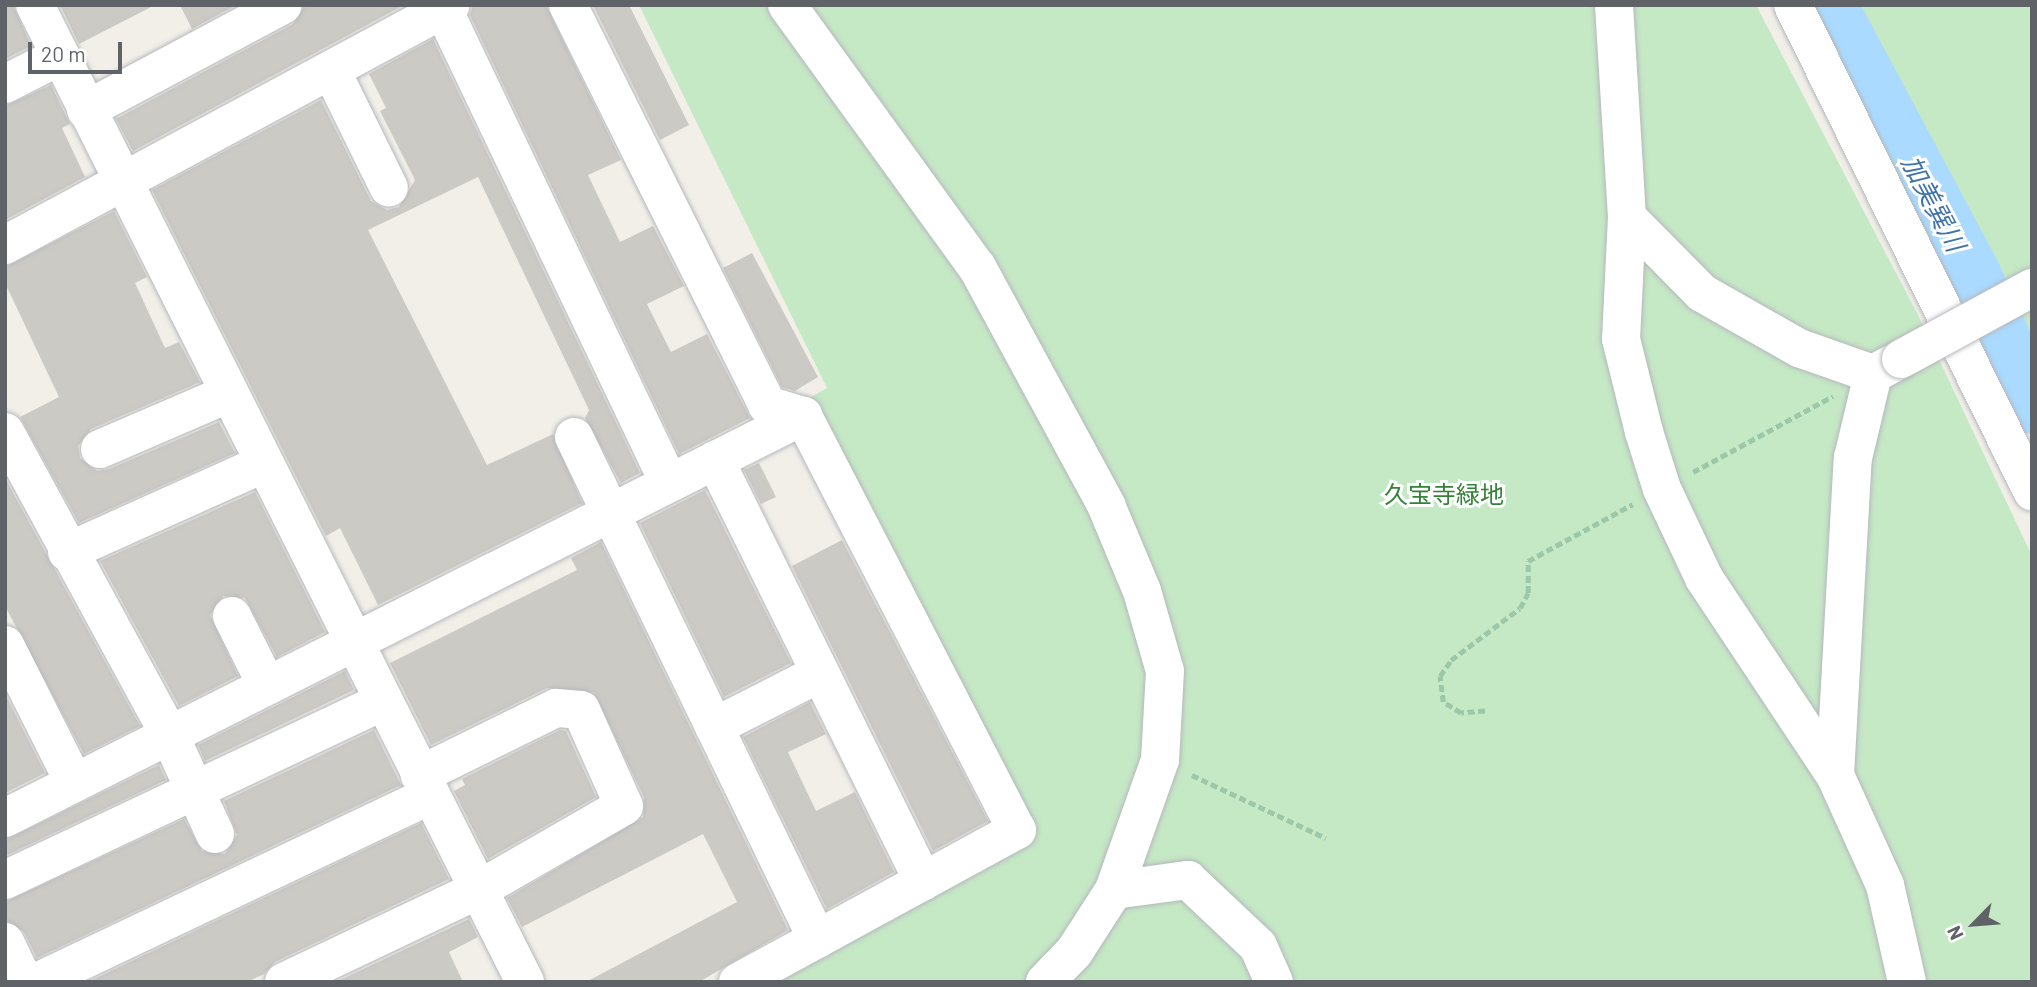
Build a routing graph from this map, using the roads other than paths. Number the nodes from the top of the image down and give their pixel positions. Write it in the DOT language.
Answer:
graph roads {
  1 [pos="283,5"];
  2 [pos="568,5"];
  3 [pos="787,5"];
  4 [pos="1614,5"];
  5 [pos="1793,5"];
  6 [pos="41,7"];
  7 [pos="447,7"];
  8 [pos="60,56"];
  9 [pos="331,70"];
  10 [pos="5,84"];
  11 [pos="86,110"];
  12 [pos="122,185"];
  13 [pos="389,188"];
  14 [pos="1627,217"];
  15 [pos="5,245"];
  16 [pos="2032,288"];
  17 [pos="1887,366"];
  18 [pos="228,394"];
  19 [pos="803,416"];
  20 [pos="5,432"];
  21 [pos="574,437"];
  22 [pos="100,449"];
  23 [pos="715,460"];
  24 [pos="263,464"];
  25 [pos="669,483"];
  26 [pos="2032,491"];
  27 [pos="609,513"];
  28 [pos="67,552"];
  29 [pos="232,616"];
  30 [pos="352,640"];
  31 [pos="5,645"];
  32 [pos="820,673"];
  33 [pos="266,684"];
  34 [pos="383,701"];
  35 [pos="714,727"];
  36 [pos="169,734"];
  37 [pos="1835,775"];
  38 [pos="74,782"];
  39 [pos="425,785"];
  40 [pos="196,790"];
  41 [pos="5,818"];
  42 [pos="215,834"];
  43 [pos="5,880"];
  44 [pos="923,881"];
  45 [pos="478,890"];
  46 [pos="1114,890"];
  47 [pos="817,939"];
  48 [pos="5,942"];
  49 [pos="515,978"];
  50 [pos="24,982"];
  51 [pos="37,982"];
  52 [pos="284,982"];
  53 [pos="738,982"];
  54 [pos="1045,982"];
  55 [pos="1274,982"];
  56 [pos="1907,982"];
  1 -- 11 [label="street"];
  2 -- 19 [label="street"];
  3 -- 46 [label="street"];
  4 -- 14 [label="street"];
  5 -- 26 [label="street"];
  6 -- 8 [label="street"];
  7 -- 9 [label="street"];
  7 -- 25 [label="street"];
  8 -- 10 [label="street"];
  8 -- 11 [label="street"];
  9 -- 12 [label="street"];
  9 -- 13 [label="street"];
  11 -- 12 [label="street"];
  12 -- 15 [label="street"];
  12 -- 18 [label="street"];
  14 -- 17 [label="street"];
  14 -- 37 [label="street"];
  16 -- 17 [label="street, bridge"];
  17 -- 37 [label="street"];
  18 -- 22 [label="street"];
  18 -- 24 [label="street"];
  19 -- 23 [label="street"];
  19 -- 44 [label="street"];
  20 -- 28 [label="street"];
  21 -- 27 [label="street"];
  23 -- 25 [label="street"];
  23 -- 32 [label="street"];
  24 -- 28 [label="street"];
  24 -- 30 [label="street"];
  25 -- 27 [label="street"];
  27 -- 30 [label="street"];
  27 -- 35 [label="street"];
  28 -- 36 [label="street"];
  29 -- 33 [label="street"];
  30 -- 33 [label="street"];
  30 -- 34 [label="street"];
  31 -- 38 [label="street"];
  32 -- 35 [label="street"];
  32 -- 44 [label="street"];
  33 -- 36 [label="street"];
  34 -- 39 [label="street"];
  34 -- 40 [label="street"];
  35 -- 47 [label="street"];
  36 -- 38 [label="street"];
  36 -- 40 [label="street"];
  37 -- 56 [label="street"];
  38 -- 41 [label="street"];
  39 -- 45 [label="street"];
  39 -- 45 [label="street"];
  39 -- 51 [label="street"];
  40 -- 42 [label="street"];
  40 -- 43 [label="street"];
  44 -- 47 [label="street"];
  45 -- 49 [label="street"];
  45 -- 52 [label="street"];
  46 -- 54 [label="street"];
  46 -- 55 [label="street"];
  47 -- 53 [label="street"];
  48 -- 50 [label="street"];
}
